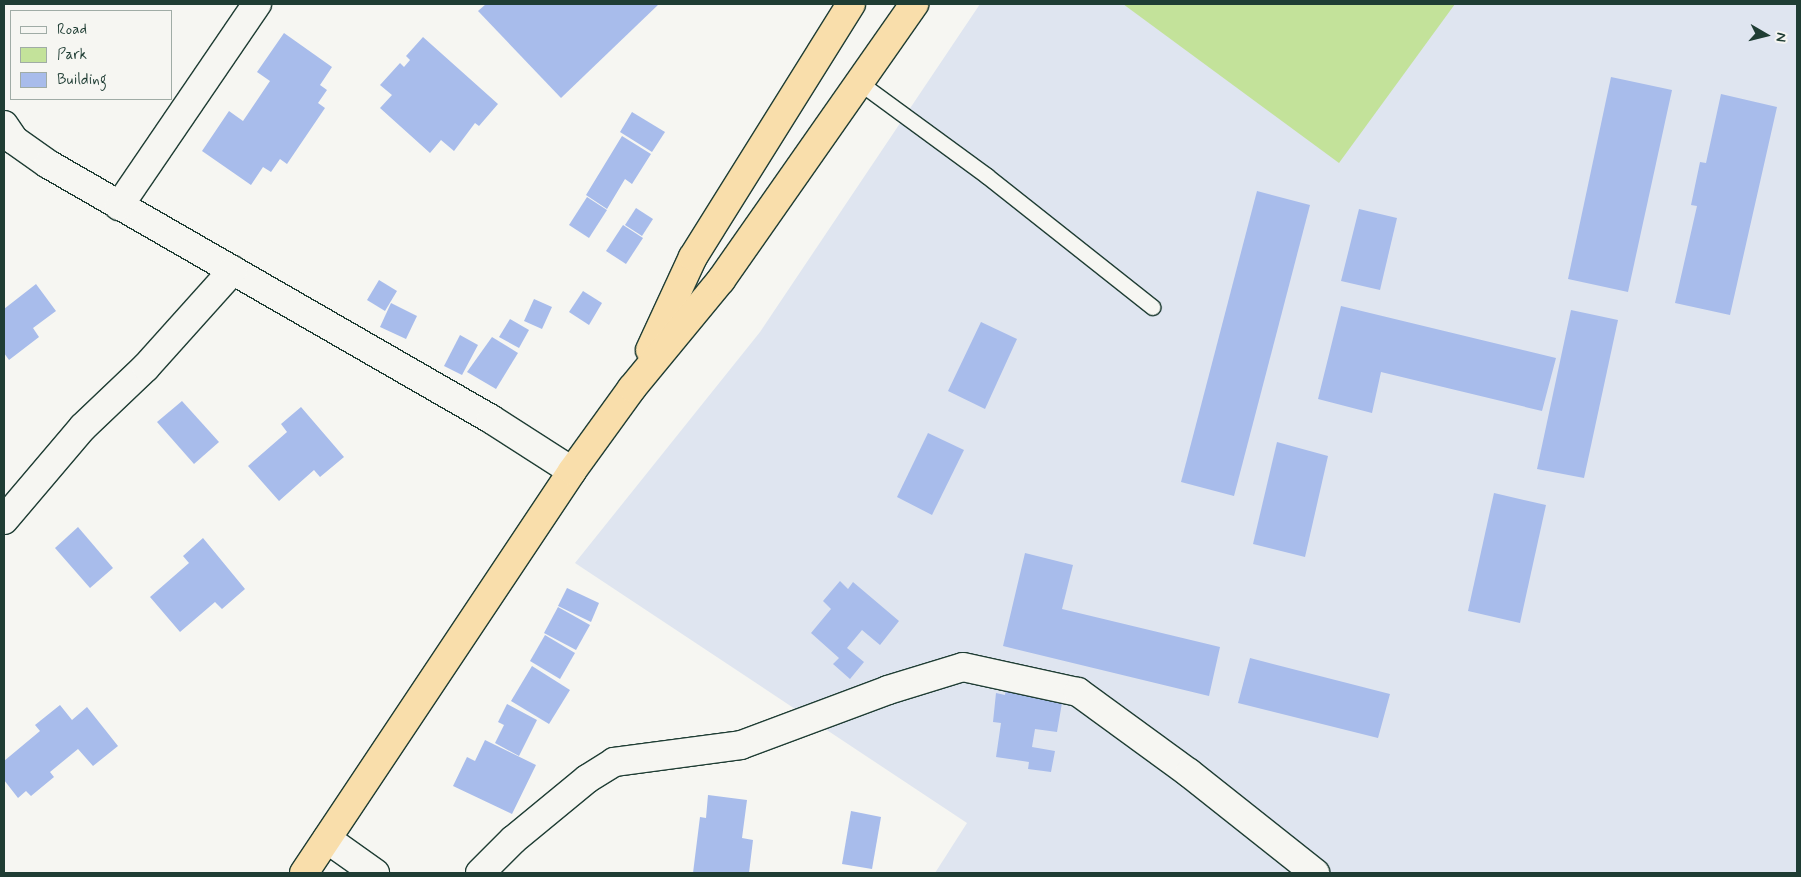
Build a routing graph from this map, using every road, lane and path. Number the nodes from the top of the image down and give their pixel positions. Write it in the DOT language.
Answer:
graph roads {
  1 [pos="257,4"];
  2 [pos="851,4"];
  3 [pos="914,4"];
  4 [pos="860,83"];
  5 [pos="7,137"];
  6 [pos="119,206"];
  7 [pos="233,270"];
  8 [pos="1152,307"];
  9 [pos="632,388"];
  10 [pos="572,471"];
  11 [pos="4,520"];
  12 [pos="327,839"];
  13 [pos="304,873"];
  14 [pos="375,873"];
  15 [pos="480,873"];
  16 [pos="1314,873"];
  1 -- 6 [label="street"];
  2 -- 9 [label="highway"];
  3 -- 4 [label="highway"];
  4 -- 8 [label="lane"];
  4 -- 9 [label="highway"];
  5 -- 6 [label="street"];
  6 -- 7 [label="street"];
  7 -- 10 [label="street"];
  7 -- 11 [label="street"];
  9 -- 10 [label="highway"];
  10 -- 12 [label="highway"];
  12 -- 13 [label="highway"];
  12 -- 14 [label="street"];
  15 -- 16 [label="street"];
}
